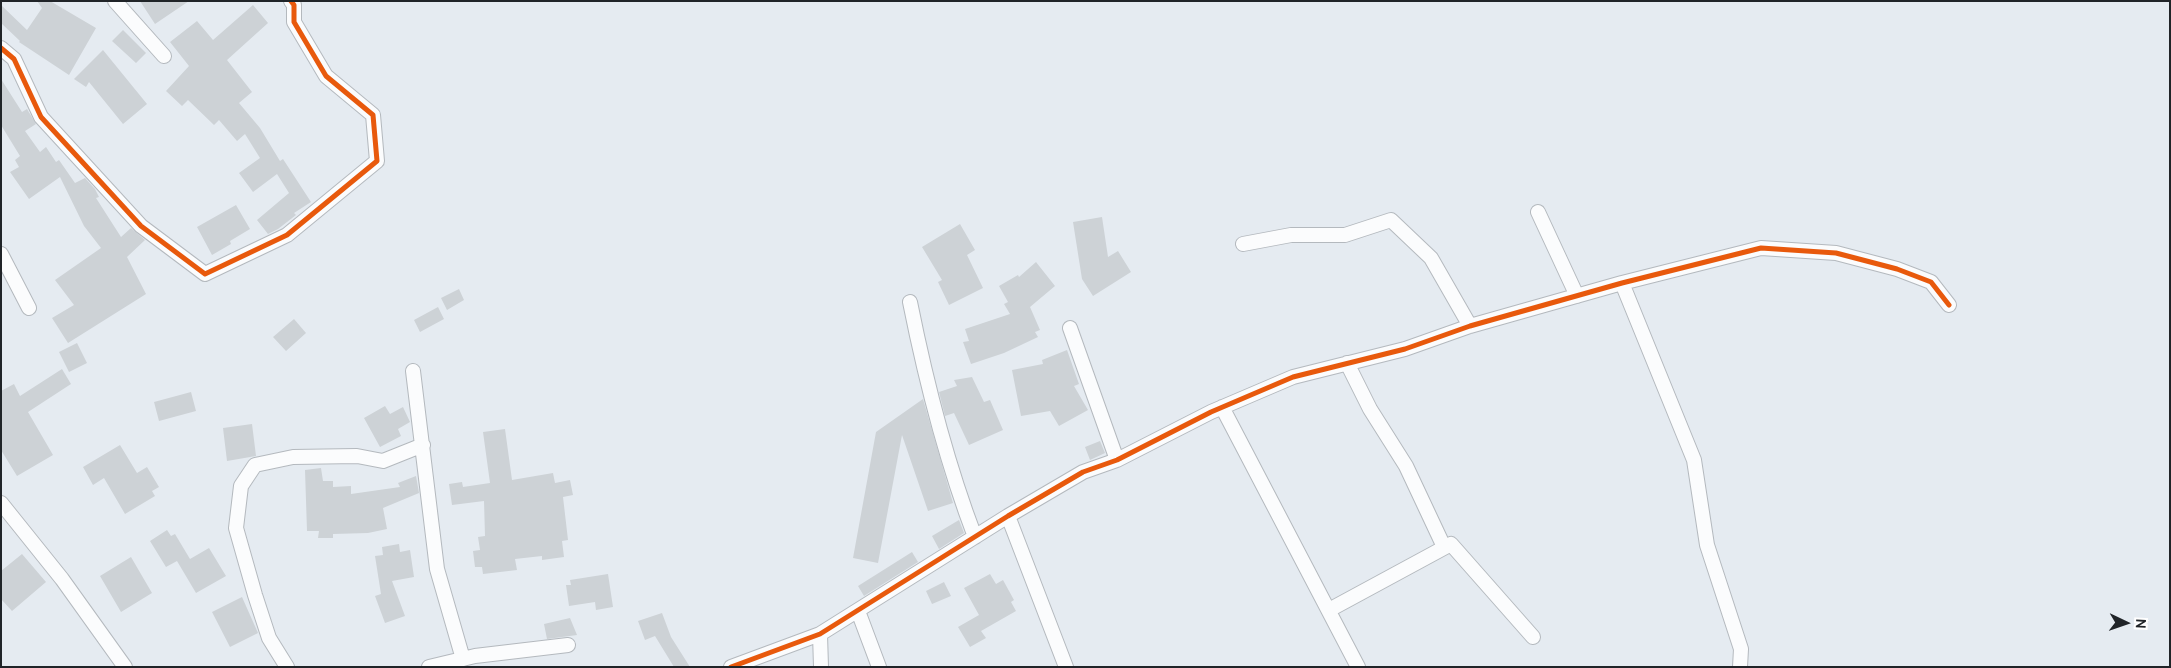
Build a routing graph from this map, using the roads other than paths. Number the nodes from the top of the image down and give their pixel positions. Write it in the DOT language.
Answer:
graph roads {
  1 [pos="115,1"];
  2 [pos="291,1"];
  3 [pos="1,48"];
  4 [pos="164,56"];
  5 [pos="1538,212"];
  6 [pos="1243,244"];
  7 [pos="1,254"];
  8 [pos="1622,283"];
  9 [pos="1577,296"];
  10 [pos="910,302"];
  11 [pos="1949,305"];
  12 [pos="29,308"];
  13 [pos="1470,326"];
  14 [pos="1070,328"];
  15 [pos="1347,363"];
  16 [pos="413,371"];
  17 [pos="1222,407"];
  18 [pos="423,445"];
  19 [pos="1117,460"];
  20 [pos="1,503"];
  21 [pos="1008,516"];
  22 [pos="976,536"];
  23 [pos="1444,547"];
  24 [pos="1329,610"];
  25 [pos="858,611"];
  26 [pos="820,634"];
  27 [pos="1533,637"];
  28 [pos="568,645"];
  29 [pos="463,659"];
  30 [pos="125,667"];
  31 [pos="287,667"];
  32 [pos="430,667"];
  33 [pos="731,667"];
  34 [pos="821,667"];
  35 [pos="879,667"];
  36 [pos="1066,667"];
  37 [pos="1358,667"];
  38 [pos="1740,667"];
  1 -- 4 [label="street"];
  2 -- 3 [label="street"];
  5 -- 9 [label="street"];
  6 -- 13 [label="street"];
  7 -- 12 [label="street"];
  8 -- 9 [label="street"];
  8 -- 11 [label="street"];
  8 -- 38 [label="street"];
  9 -- 13 [label="street"];
  10 -- 22 [label="street"];
  13 -- 15 [label="street"];
  14 -- 19 [label="street"];
  15 -- 17 [label="street"];
  15 -- 23 [label="street"];
  16 -- 18 [label="street"];
  17 -- 19 [label="street"];
  17 -- 24 [label="street"];
  18 -- 29 [label="street"];
  18 -- 31 [label="street"];
  19 -- 21 [label="street"];
  20 -- 30 [label="street"];
  21 -- 22 [label="street"];
  21 -- 36 [label="street"];
  22 -- 25 [label="street"];
  23 -- 24 [label="street"];
  23 -- 27 [label="street"];
  24 -- 37 [label="street"];
  25 -- 26 [label="street"];
  25 -- 35 [label="street"];
  26 -- 33 [label="street"];
  26 -- 34 [label="street"];
  28 -- 29 [label="street"];
  29 -- 32 [label="street"];
}
